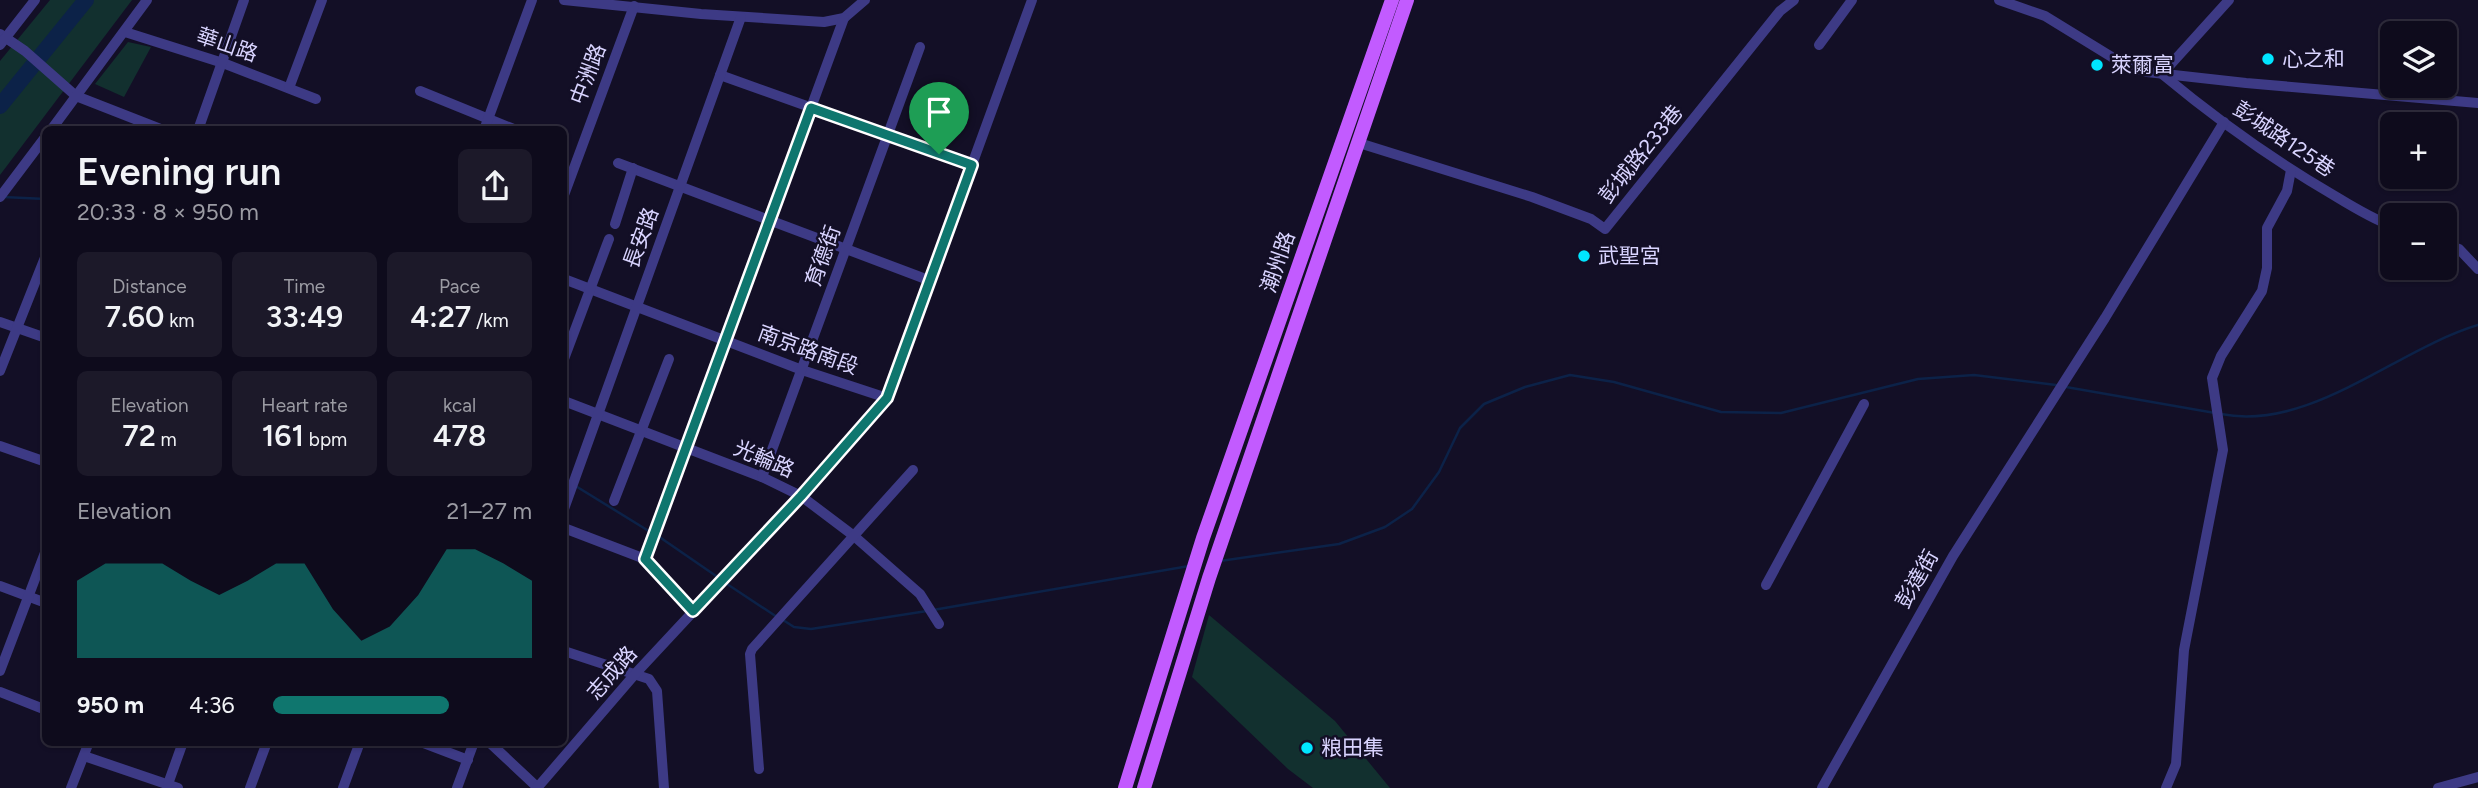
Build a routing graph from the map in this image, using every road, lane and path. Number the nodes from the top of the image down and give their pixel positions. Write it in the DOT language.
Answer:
graph roads {
  1 [pos="35,0"];
  2 [pos="147,0"];
  3 [pos="244,0"];
  4 [pos="322,0"];
  5 [pos="532,0"];
  6 [pos="564,0"];
  7 [pos="865,0"];
  8 [pos="1032,0"];
  9 [pos="1392,0"];
  10 [pos="1407,0"];
  11 [pos="1794,0"];
  12 [pos="1852,0"];
  13 [pos="1999,0"];
  14 [pos="2229,0"];
  15 [pos="634,6"];
  16 [pos="741,16"];
  17 [pos="844,18"];
  18 [pos="125,32"];
  19 [pos="2,39"];
  20 [pos="1819,45"];
  21 [pos="920,47"];
  22 [pos="223,63"];
  23 [pos="2162,74"];
  24 [pos="720,75"];
  25 [pos="289,88"];
  26 [pos="420,91"];
  27 [pos="76,96"];
  28 [pos="316,99"];
  29 [pos="2478,103"];
  30 [pos="811,108"];
  31 [pos="488,117"];
  32 [pos="2224,122"];
  33 [pos="54,126"];
  34 [pos="153,126"];
  35 [pos="199,126"];
  36 [pos="485,126"];
  37 [pos="507,126"];
  38 [pos="887,136"];
  39 [pos="42,141"];
  40 [pos="1359,143"];
  41 [pos="618,163"];
  42 [pos="972,165"];
  43 [pos="633,168"];
  44 [pos="2291,170"];
  45 [pos="567,187"];
  46 [pos="680,187"];
  47 [pos="0,197"];
  48 [pos="2380,220"];
  49 [pos="770,221"];
  50 [pos="615,224"];
  51 [pos="609,239"];
  52 [pos="2457,248"];
  53 [pos="846,250"];
  54 [pos="42,265"];
  55 [pos="2478,269"];
  56 [pos="567,280"];
  57 [pos="930,281"];
  58 [pos="590,289"];
  59 [pos="638,306"];
  60 [pos="0,322"];
  61 [pos="17,328"];
  62 [pos="42,337"];
  63 [pos="725,340"];
  64 [pos="567,351"];
  65 [pos="669,359"];
  66 [pos="0,370"];
  67 [pos="802,370"];
  68 [pos="887,398"];
  69 [pos="567,402"];
  70 [pos="1864,404"];
  71 [pos="599,414"];
  72 [pos="641,432"];
  73 [pos="0,446"];
  74 [pos="685,449"];
  75 [pos="42,461"];
  76 [pos="913,470"];
  77 [pos="762,477"];
  78 [pos="801,496"];
  79 [pos="567,501"];
  80 [pos="614,501"];
  81 [pos="567,529"];
  82 [pos="854,536"];
  83 [pos="645,559"];
  84 [pos="42,560"];
  85 [pos="1766,585"];
  86 [pos="0,586"];
  87 [pos="28,597"];
  88 [pos="42,602"];
  89 [pos="693,611"];
  90 [pos="936,620"];
  91 [pos="567,652"];
  92 [pos="0,671"];
  93 [pos="636,673"];
  94 [pos="0,692"];
  95 [pos="42,708"];
  96 [pos="88,746"];
  97 [pos="183,746"];
  98 [pos="266,746"];
  99 [pos="359,746"];
  100 [pos="431,746"];
  101 [pos="473,746"];
  102 [pos="493,746"];
  103 [pos="84,756"];
  104 [pos="468,760"];
  105 [pos="760,769"];
  106 [pos="2478,777"];
  107 [pos="173,786"];
  108 [pos="71,788"];
  109 [pos="250,788"];
  110 [pos="343,788"];
  111 [pos="457,788"];
  112 [pos="537,788"];
  113 [pos="664,788"];
  114 [pos="1125,788"];
  115 [pos="1144,788"];
  116 [pos="1822,788"];
  117 [pos="2166,788"];
  118 [pos="2438,788"];
  1 -- 19 [label="street"];
  2 -- 18 [label="street"];
  3 -- 22 [label="street"];
  4 -- 25 [label="street"];
  5 -- 31 [label="street"];
  6 -- 15 [label="street"];
  7 -- 17 [label="street"];
  8 -- 42 [label="street"];
  9 -- 114 [label="main road, 潮州路"];
  10 -- 40 [label="main road, 潮州路"];
  11 -- 40 [label="street, 彭城路233巷"];
  12 -- 20 [label="street"];
  13 -- 23 [label="street"];
  14 -- 23 [label="street"];
  15 -- 16 [label="street"];
  15 -- 45 [label="street, 中洲路"];
  16 -- 17 [label="street"];
  16 -- 24 [label="street, 長安路"];
  17 -- 30 [label="street"];
  18 -- 22 [label="street, 華山路"];
  18 -- 27 [label="street"];
  19 -- 27 [label="street"];
  21 -- 38 [label="street, 育德街"];
  22 -- 25 [label="street, 華山路"];
  22 -- 35 [label="street"];
  23 -- 29 [label="street"];
  23 -- 32 [label="street, 彭城路125巷"];
  24 -- 30 [label="street"];
  24 -- 46 [label="street, 長安路"];
  25 -- 28 [label="street, 華山路"];
  26 -- 31 [label="street"];
  27 -- 33 [label="street"];
  27 -- 34 [label="street"];
  30 -- 38 [label="street"];
  30 -- 49 [label="street"];
  31 -- 36 [label="street"];
  31 -- 37 [label="street"];
  32 -- 44 [label="street, 彭城路125巷"];
  32 -- 116 [label="street, 彭達街"];
  38 -- 42 [label="street"];
  38 -- 53 [label="street, 育德街"];
  39 -- 47 [label="street"];
  40 -- 115 [label="main road, 潮州路"];
  41 -- 43 [label="street"];
  42 -- 57 [label="street"];
  43 -- 46 [label="street"];
  43 -- 50 [label="street"];
  44 -- 48 [label="street, 彭城路125巷"];
  44 -- 117 [label="street"];
  46 -- 49 [label="street"];
  46 -- 59 [label="street, 長安路"];
  49 -- 53 [label="street"];
  49 -- 63 [label="street"];
  51 -- 58 [label="street"];
  52 -- 55 [label="street"];
  53 -- 57 [label="street"];
  53 -- 67 [label="street, 育德街"];
  54 -- 61 [label="street"];
  56 -- 58 [label="street, 南京路南段"];
  57 -- 68 [label="street"];
  58 -- 59 [label="street, 南京路南段"];
  58 -- 64 [label="street"];
  59 -- 63 [label="street, 南京路南段"];
  59 -- 71 [label="street, 長安路"];
  60 -- 61 [label="street"];
  61 -- 62 [label="street"];
  61 -- 66 [label="street"];
  63 -- 67 [label="street, 南京路南段"];
  63 -- 74 [label="street"];
  65 -- 72 [label="street"];
  67 -- 68 [label="street, 南京路南段"];
  67 -- 77 [label="street, 育德街"];
  68 -- 78 [label="street"];
  69 -- 71 [label="street, 光輪路"];
  70 -- 85 [label="street"];
  71 -- 72 [label="street, 光輪路"];
  71 -- 79 [label="street, 長安路"];
  72 -- 74 [label="street, 光輪路"];
  72 -- 80 [label="street"];
  73 -- 75 [label="street"];
  74 -- 77 [label="street, 光輪路"];
  74 -- 83 [label="street"];
  76 -- 82 [label="street"];
  77 -- 78 [label="street, 光輪路"];
  78 -- 82 [label="street, 光輪路"];
  78 -- 89 [label="street, 志成路"];
  81 -- 83 [label="street"];
  82 -- 90 [label="street, 光輪路"];
  82 -- 105 [label="street"];
  83 -- 89 [label="street"];
  84 -- 87 [label="street"];
  86 -- 87 [label="street"];
  87 -- 88 [label="street"];
  87 -- 92 [label="street"];
  89 -- 93 [label="street, 志成路"];
  91 -- 93 [label="street"];
  93 -- 112 [label="street, 志成路"];
  93 -- 113 [label="street"];
  94 -- 95 [label="street"];
  96 -- 103 [label="street"];
  97 -- 107 [label="street"];
  98 -- 109 [label="street"];
  99 -- 110 [label="street"];
  100 -- 104 [label="street"];
  101 -- 104 [label="street"];
  102 -- 112 [label="street"];
  103 -- 107 [label="street"];
  103 -- 108 [label="street"];
  104 -- 111 [label="street"];
  106 -- 118 [label="street"];
}
